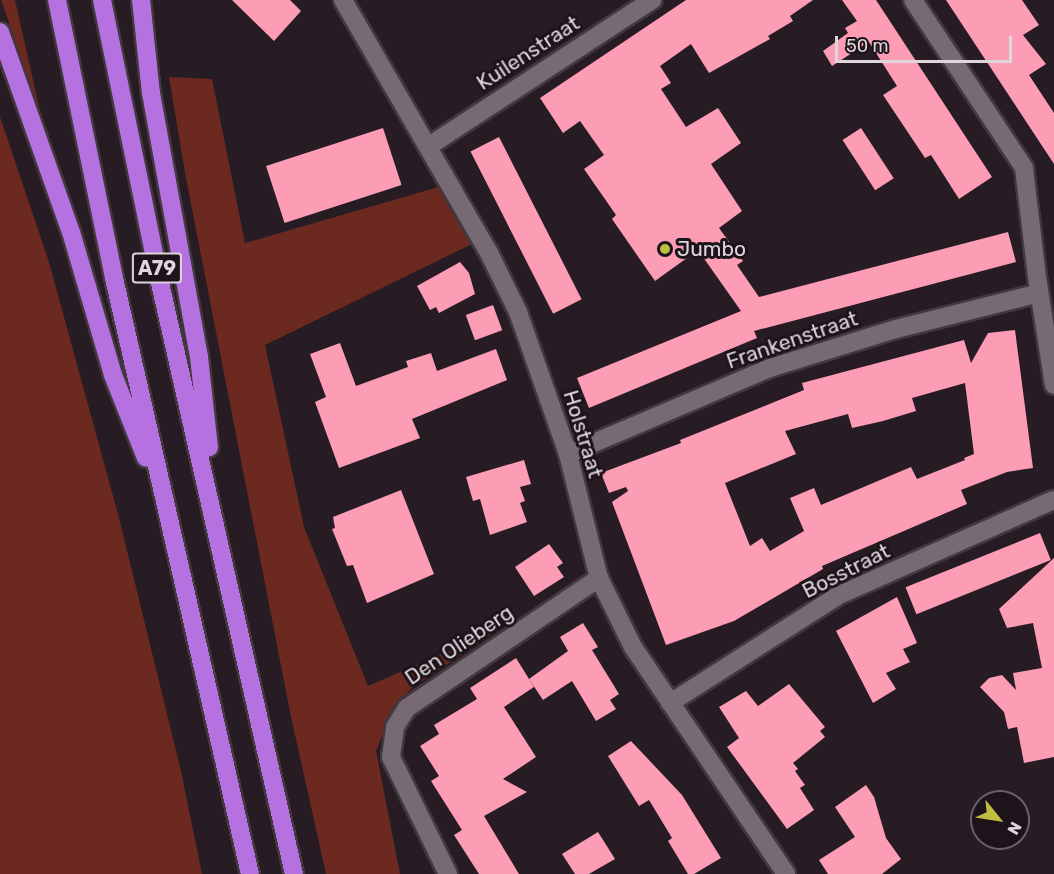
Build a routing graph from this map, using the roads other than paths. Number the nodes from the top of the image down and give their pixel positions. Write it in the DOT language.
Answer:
graph roads {
  1 [pos="57,0"];
  2 [pos="102,0"];
  3 [pos="141,0"];
  4 [pos="343,0"];
  5 [pos="652,0"];
  6 [pos="913,0"];
  7 [pos="0,32"];
  8 [pos="429,146"];
  9 [pos="1039,292"];
  10 [pos="1051,342"];
  11 [pos="1054,385"];
  12 [pos="568,454"];
  13 [pos="1054,500"];
  14 [pos="169,515"];
  15 [pos="219,535"];
  16 [pos="599,578"];
  17 [pos="670,703"];
  18 [pos="250,874"];
  19 [pos="294,874"];
  20 [pos="448,874"];
  21 [pos="786,874"];
  1 -- 14 [label="highway, A79"];
  2 -- 15 [label="highway, A79"];
  3 -- 15 [label="highway, A79"];
  4 -- 8 [label="street, Holstraat"];
  5 -- 8 [label="street, Kuilenstraat"];
  6 -- 9 [label="street"];
  7 -- 14 [label="highway, A79"];
  8 -- 12 [label="street, Holstraat"];
  9 -- 10 [label="street"];
  9 -- 12 [label="street, Frankenstraat"];
  10 -- 11 [label="street"];
  12 -- 16 [label="street, Holstraat"];
  13 -- 17 [label="street, Bosstraat"];
  14 -- 18 [label="highway, A79"];
  15 -- 19 [label="highway, A79"];
  16 -- 17 [label="street, Holstraat"];
  16 -- 20 [label="street, Den Olieberg"];
  17 -- 21 [label="street, Holstraat"];
}
